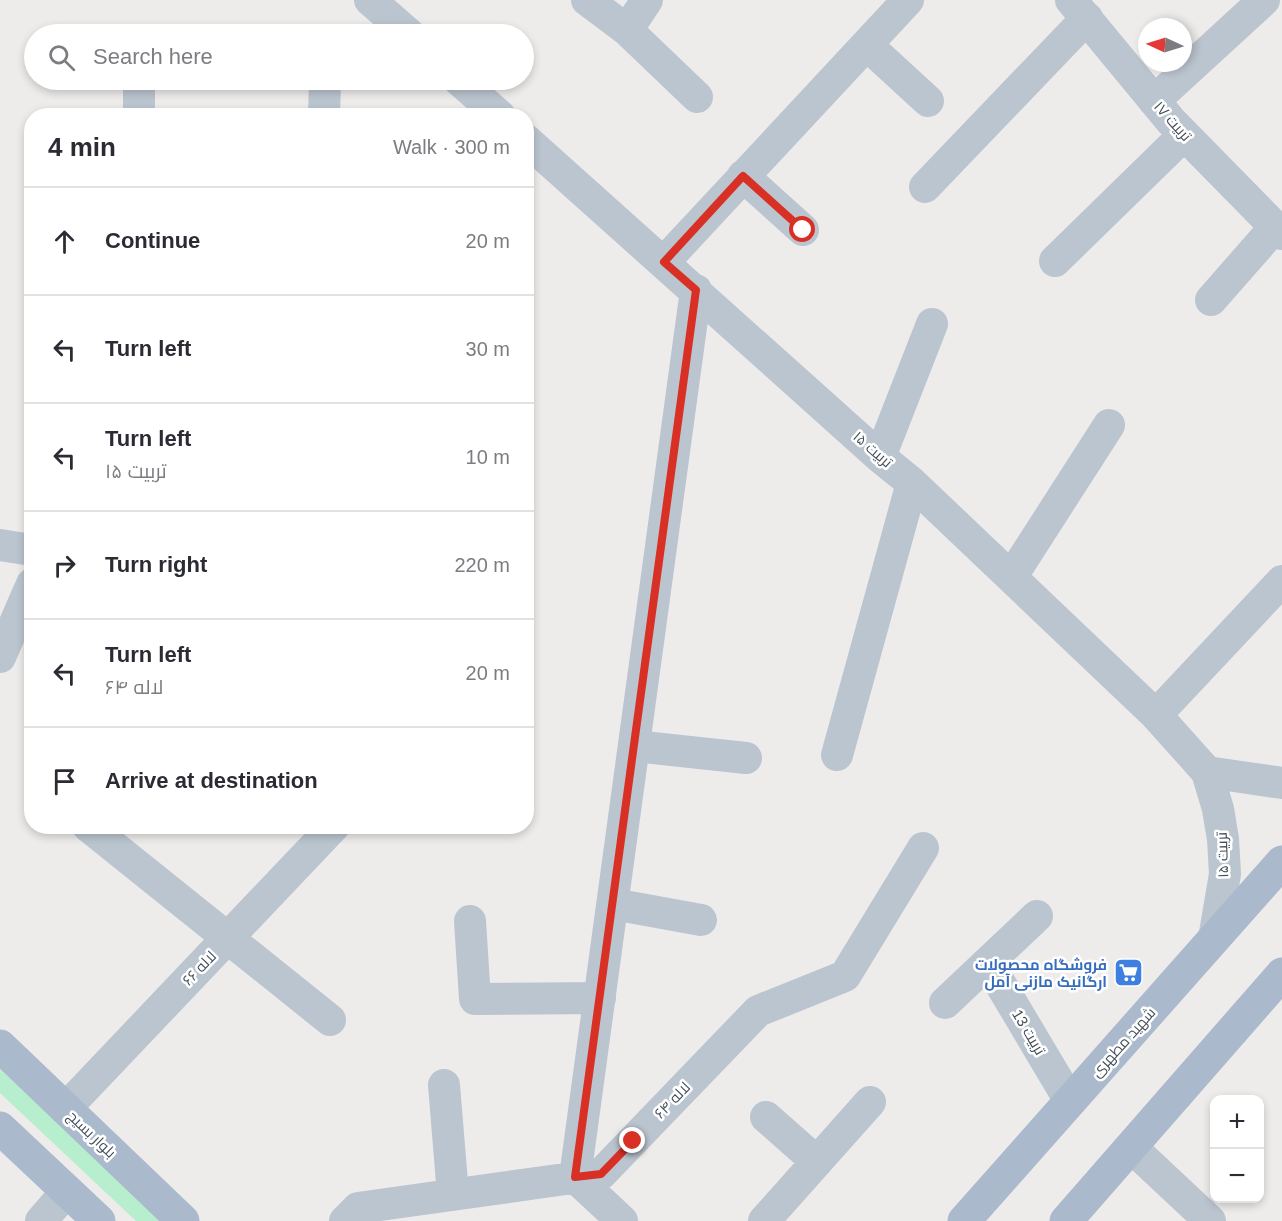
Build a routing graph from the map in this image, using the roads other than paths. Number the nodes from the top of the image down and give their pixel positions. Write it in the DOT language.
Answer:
graph roads {
  1 [pos="370,0"];
  2 [pos="587,0"];
  3 [pos="647,0"];
  4 [pos="908,0"];
  5 [pos="1251,4"];
  6 [pos="1079,9"];
  7 [pos="398,24"];
  8 [pos="627,30"];
  9 [pos="867,45"];
  10 [pos="139,90"];
  11 [pos="325,90"];
  12 [pos="470,90"];
  13 [pos="698,97"];
  14 [pos="928,101"];
  15 [pos="1154,101"];
  16 [pos="139,108"];
  17 [pos="324,108"];
  18 [pos="491,108"];
  19 [pos="1184,135"];
  20 [pos="534,147"];
  21 [pos="743,176"];
  22 [pos="925,187"];
  23 [pos="803,230"];
  24 [pos="1279,231"];
  25 [pos="1055,261"];
  26 [pos="664,262"];
  27 [pos="696,290"];
  28 [pos="1210,300"];
  29 [pos="932,324"];
  30 [pos="1109,426"];
  31 [pos="880,457"];
  32 [pos="912,483"];
  33 [pos="0,545"];
  34 [pos="24,549"];
  35 [pos="1012,576"];
  36 [pos="1282,581"];
  37 [pos="24,602"];
  38 [pos="0,657"];
  39 [pos="1156,715"];
  40 [pos="634,746"];
  41 [pos="837,755"];
  42 [pos="746,758"];
  43 [pos="1207,772"];
  44 [pos="1282,783"];
  45 [pos="98,834"];
  46 [pos="326,834"];
  47 [pos="923,848"];
  48 [pos="1282,862"];
  49 [pos="613,904"];
  50 [pos="1037,915"];
  51 [pos="701,920"];
  52 [pos="470,921"];
  53 [pos="229,937"];
  54 [pos="1214,939"];
  55 [pos="988,963"];
  56 [pos="1282,975"];
  57 [pos="600,998"];
  58 [pos="945,1003"];
  59 [pos="330,1020"];
  60 [pos="0,1046"];
  61 [pos="444,1085"];
  62 [pos="1070,1101"];
  63 [pos="870,1102"];
  64 [pos="65,1109"];
  65 [pos="766,1117"];
  66 [pos="0,1128"];
  67 [pos="1131,1147"];
  68 [pos="817,1162"];
  69 [pos="575,1177"];
  70 [pos="67,1191"];
  71 [pos="453,1195"];
  72 [pos="41,1221"];
  73 [pos="99,1221"];
  74 [pos="183,1221"];
  75 [pos="345,1221"];
  76 [pos="622,1221"];
  77 [pos="764,1221"];
  78 [pos="964,1221"];
  79 [pos="1066,1221"];
  80 [pos="1210,1221"];
  1 -- 7 [label="street"];
  2 -- 8 [label="street"];
  3 -- 8 [label="street"];
  4 -- 9 [label="street"];
  5 -- 15 [label="street"];
  6 -- 15 [label="street, تربیت ۱۷"];
  6 -- 22 [label="street"];
  8 -- 13 [label="street"];
  9 -- 14 [label="street"];
  9 -- 21 [label="street"];
  10 -- 16 [label="street"];
  11 -- 17 [label="street"];
  12 -- 18 [label="street"];
  15 -- 19 [label="street, تربیت ۱۷"];
  19 -- 24 [label="street, تربیت ۱۷"];
  19 -- 25 [label="street"];
  20 -- 26 [label="street, تربیت ۱۵"];
  21 -- 23 [label="street"];
  21 -- 26 [label="street"];
  24 -- 28 [label="street"];
  26 -- 27 [label="street, تربیت ۱۵"];
  27 -- 31 [label="street, تربیت ۱۵"];
  27 -- 40 [label="street"];
  29 -- 31 [label="street"];
  30 -- 35 [label="street"];
  31 -- 32 [label="street, تربیت ۱۵"];
  32 -- 35 [label="street, تربیت ۱۵"];
  32 -- 41 [label="street"];
  33 -- 34 [label="street"];
  35 -- 39 [label="street, تربیت ۱۵"];
  36 -- 39 [label="street"];
  37 -- 38 [label="street"];
  39 -- 43 [label="street, تربیت ۱۵"];
  40 -- 42 [label="street"];
  40 -- 49 [label="street"];
  43 -- 44 [label="street"];
  43 -- 54 [label="street, تربیت ۱۵"];
  45 -- 53 [label="street"];
  46 -- 53 [label="street, لاله ۶۶"];
  47 -- 69 [label="street, لاله ۶۴"];
  48 -- 54 [label="main road, شهید مطهری"];
  49 -- 51 [label="street"];
  49 -- 57 [label="street"];
  50 -- 55 [label="street"];
  52 -- 57 [label="street"];
  53 -- 59 [label="street"];
  53 -- 64 [label="street, لاله ۶۶"];
  54 -- 62 [label="main road, شهید مطهری"];
  55 -- 58 [label="street"];
  55 -- 62 [label="street, تربیت 13"];
  56 -- 67 [label="main road"];
  57 -- 69 [label="street"];
  60 -- 64 [label="main road, بلوار بسیج"];
  61 -- 71 [label="street"];
  62 -- 78 [label="main road, شهید مطهری"];
  63 -- 68 [label="street"];
  64 -- 74 [label="main road, بلوار بسیج"];
  65 -- 68 [label="street"];
  66 -- 70 [label="main road"];
  67 -- 79 [label="main road"];
  67 -- 80 [label="street"];
  68 -- 77 [label="street"];
  69 -- 71 [label="street, لاله ۶۴"];
  69 -- 76 [label="street"];
  70 -- 72 [label="street"];
  70 -- 73 [label="main road"];
  71 -- 75 [label="street, لاله ۶۴"];
}
